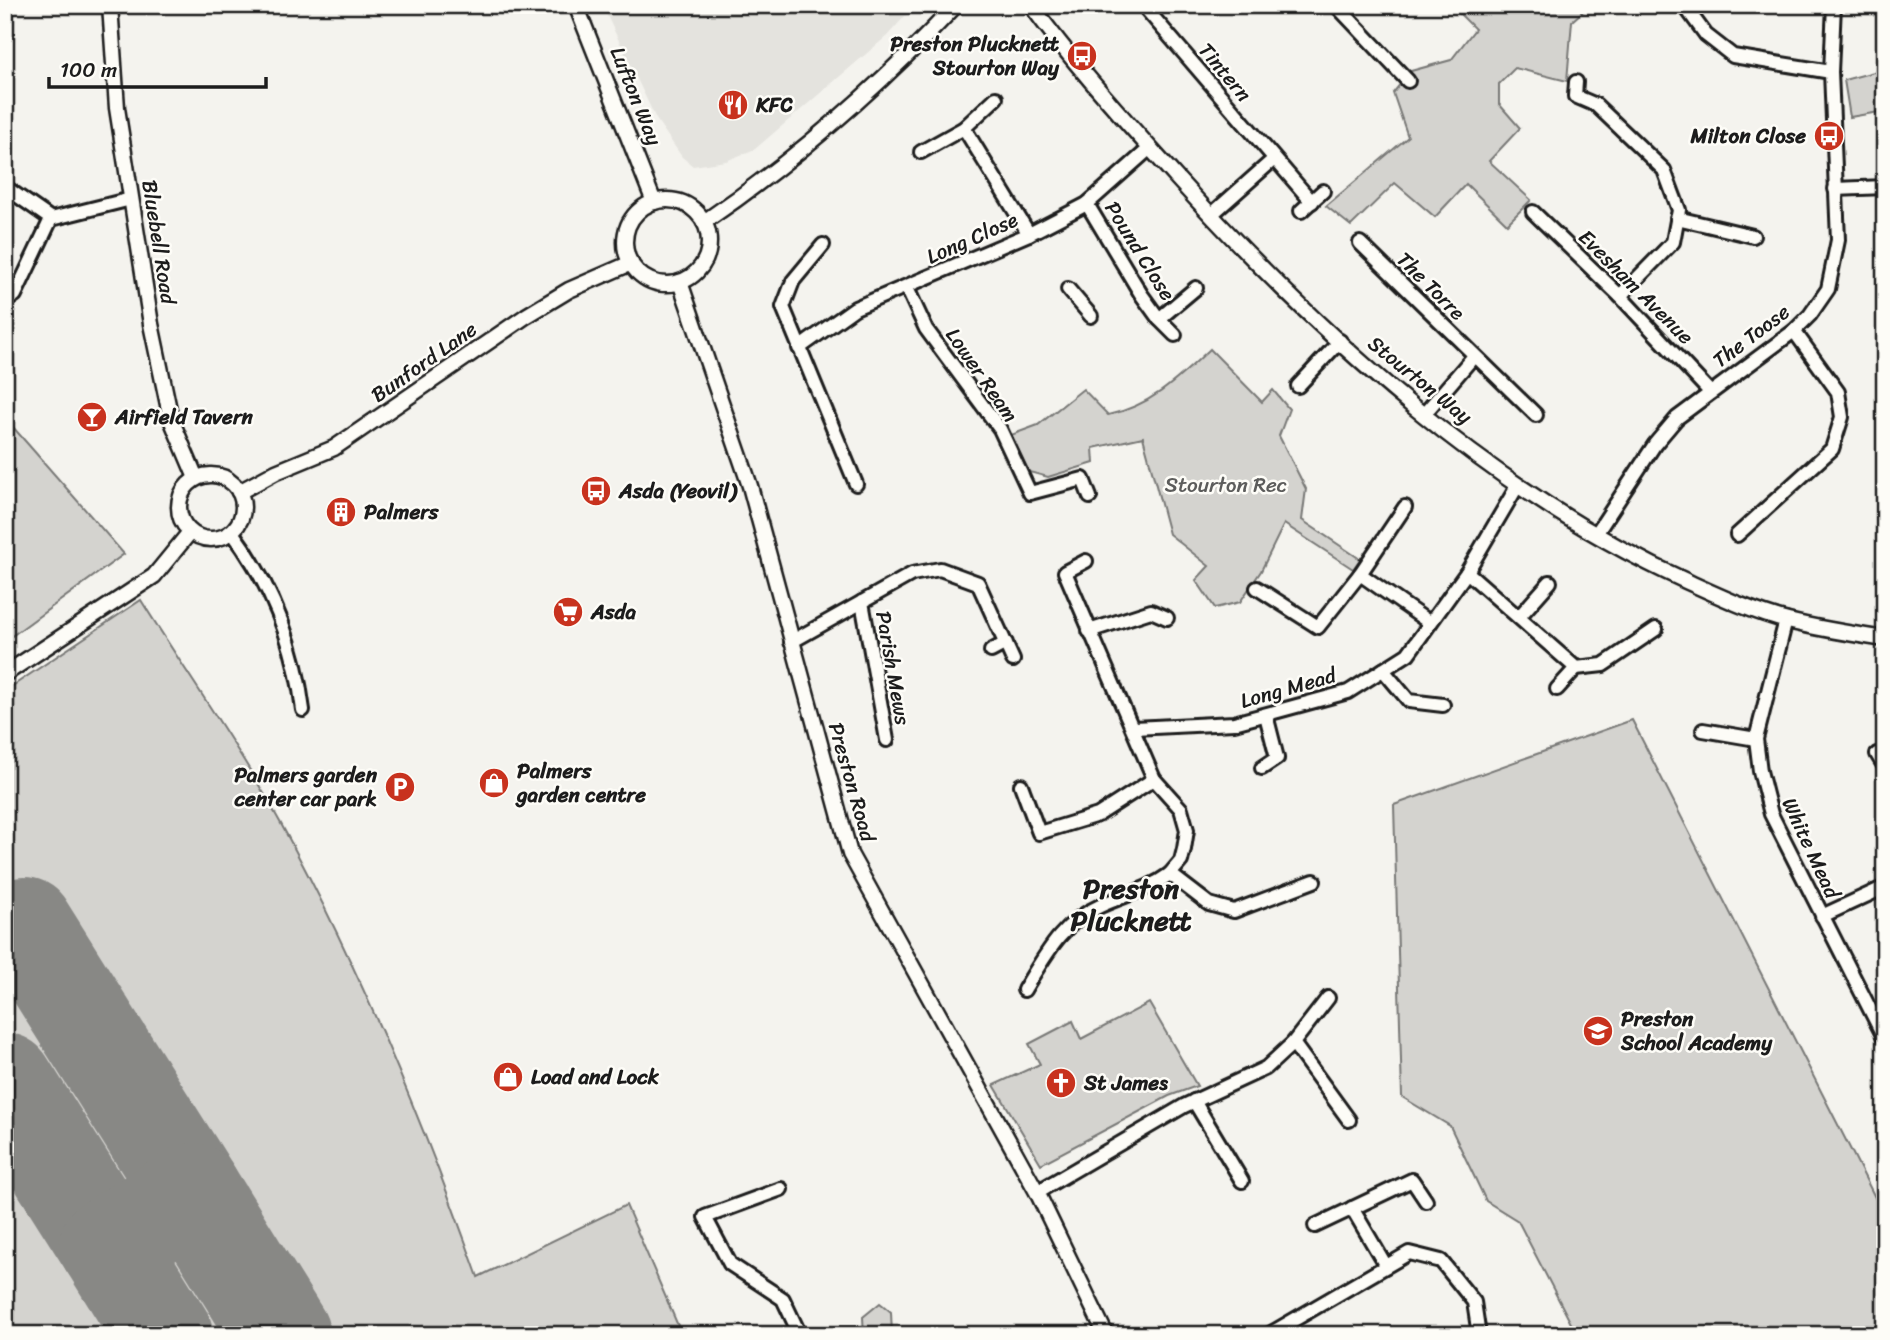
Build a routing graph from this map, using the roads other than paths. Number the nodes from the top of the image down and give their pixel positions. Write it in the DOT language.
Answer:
graph roads {
  1 [pos="110,5"];
  2 [pos="576,5"];
  3 [pos="956,5"];
  4 [pos="1031,5"];
  5 [pos="1336,5"];
  6 [pos="1684,5"];
  7 [pos="1834,5"];
  8 [pos="1147,10"];
  9 [pos="1831,72"];
  10 [pos="1409,81"];
  11 [pos="1576,82"];
  12 [pos="996,98"];
  13 [pos="964,128"];
  14 [pos="1150,148"];
  15 [pos="921,152"];
  16 [pos="1273,159"];
  17 [pos="5,187"];
  18 [pos="1885,187"];
  19 [pos="1835,189"];
  20 [pos="1323,191"];
  21 [pos="131,199"];
  22 [pos="654,202"];
  23 [pos="1312,202"];
  24 [pos="1087,204"];
  25 [pos="1301,211"];
  26 [pos="1533,212"];
  27 [pos="1211,215"];
  28 [pos="1677,218"];
  29 [pos="51,219"];
  30 [pos="704,222"];
  31 [pos="1029,234"];
  32 [pos="1370,234"];
  33 [pos="1753,236"];
  34 [pos="823,245"];
  35 [pos="631,263"];
  36 [pos="680,282"];
  37 [pos="907,288"];
  38 [pos="1196,288"];
  39 [pos="1068,289"];
  40 [pos="1620,296"];
  41 [pos="5,302"];
  42 [pos="1091,316"];
  43 [pos="1159,319"];
  44 [pos="1794,331"];
  45 [pos="1175,335"];
  46 [pos="1340,341"];
  47 [pos="799,348"];
  48 [pos="1474,356"];
  49 [pos="1298,386"];
  50 [pos="1710,392"];
  51 [pos="1425,413"];
  52 [pos="1536,415"];
  53 [pos="196,478"];
  54 [pos="856,484"];
  55 [pos="1518,485"];
  56 [pos="239,492"];
  57 [pos="1090,497"];
  58 [pos="1405,506"];
  59 [pos="190,532"];
  60 [pos="232,532"];
  61 [pos="1596,534"];
  62 [pos="1737,535"];
  63 [pos="1086,561"];
  64 [pos="1467,572"];
  65 [pos="1360,574"];
  66 [pos="1550,582"];
  67 [pos="1257,588"];
  68 [pos="862,602"];
  69 [pos="1519,617"];
  70 [pos="1167,618"];
  71 [pos="1787,620"];
  72 [pos="1430,623"];
  73 [pos="1656,629"];
  74 [pos="1088,631"];
  75 [pos="1885,639"];
  76 [pos="791,642"];
  77 [pos="1006,643"];
  78 [pos="991,650"];
  79 [pos="1013,660"];
  80 [pos="1576,668"];
  81 [pos="1383,670"];
  82 [pos="5,674"];
  83 [pos="1557,689"];
  84 [pos="1443,705"];
  85 [pos="303,710"];
  86 [pos="1266,715"];
  87 [pos="1134,728"];
  88 [pos="1703,730"];
  89 [pos="1756,739"];
  90 [pos="887,740"];
  91 [pos="1877,754"];
  92 [pos="1885,767"];
  93 [pos="1262,768"];
  94 [pos="1154,779"];
  95 [pos="1021,785"];
  96 [pos="1170,874"];
  97 [pos="1314,881"];
  98 [pos="1885,887"];
  99 [pos="1822,916"];
  100 [pos="1024,990"];
  101 [pos="1328,998"];
  102 [pos="1885,1039"];
  103 [pos="1293,1043"];
  104 [pos="1194,1101"];
  105 [pos="1349,1120"];
  106 [pos="1242,1181"];
  107 [pos="781,1189"];
  108 [pos="1037,1192"];
  109 [pos="1426,1201"];
  110 [pos="1352,1208"];
  111 [pos="1315,1226"];
  112 [pos="1386,1266"];
  113 [pos="800,1335"];
  114 [pos="1106,1335"];
  115 [pos="1268,1335"];
  116 [pos="1479,1335"];
  1 -- 21 [label="street, Bluebell Road"];
  2 -- 22 [label="street, Lufton Way"];
  3 -- 30 [label="street"];
  4 -- 14 [label="street, Stourton Way"];
  5 -- 10 [label="street"];
  6 -- 9 [label="street"];
  7 -- 9 [label="street, The Toose"];
  8 -- 16 [label="street, Tintern"];
  9 -- 19 [label="street, The Toose"];
  11 -- 28 [label="street"];
  12 -- 13 [label="street"];
  13 -- 15 [label="street"];
  13 -- 31 [label="street"];
  14 -- 24 [label="street, Long Close"];
  14 -- 27 [label="street, Stourton Way"];
  16 -- 23 [label="street, Tintern"];
  16 -- 27 [label="street"];
  17 -- 29 [label="street"];
  18 -- 19 [label="street"];
  19 -- 44 [label="street, The Toose"];
  20 -- 23 [label="street"];
  21 -- 29 [label="street"];
  21 -- 53 [label="street, Bluebell Road"];
  22 -- 30 [label="street"];
  22 -- 35 [label="street"];
  23 -- 25 [label="street"];
  24 -- 31 [label="street, Long Close"];
  24 -- 43 [label="street, Pound Close"];
  26 -- 40 [label="street, Evesham Avenue"];
  27 -- 46 [label="street, Stourton Way"];
  28 -- 33 [label="street"];
  28 -- 40 [label="street"];
  29 -- 41 [label="street"];
  30 -- 36 [label="street"];
  31 -- 37 [label="street, Long Close"];
  32 -- 48 [label="street, The Torre"];
  34 -- 47 [label="street"];
  35 -- 36 [label="street"];
  35 -- 56 [label="street, Bunford Lane"];
  36 -- 76 [label="street, Preston Road"];
  37 -- 47 [label="street, Long Close"];
  37 -- 57 [label="street, Lower Ream"];
  38 -- 43 [label="street, Pound Close"];
  39 -- 42 [label="street"];
  40 -- 50 [label="street, Evesham Avenue"];
  43 -- 45 [label="street, Pound Close"];
  44 -- 50 [label="street, The Toose"];
  44 -- 62 [label="street"];
  46 -- 49 [label="street"];
  46 -- 51 [label="street, Stourton Way"];
  47 -- 54 [label="street"];
  48 -- 51 [label="street"];
  48 -- 52 [label="street, The Torre"];
  50 -- 61 [label="street, The Toose"];
  51 -- 55 [label="street, Stourton Way"];
  53 -- 56 [label="street"];
  53 -- 59 [label="street"];
  55 -- 61 [label="street, Stourton Way"];
  55 -- 64 [label="street, Long Mead"];
  56 -- 60 [label="street"];
  58 -- 65 [label="street"];
  59 -- 60 [label="street"];
  59 -- 82 [label="street"];
  60 -- 85 [label="street"];
  61 -- 71 [label="street, Stourton Way"];
  63 -- 74 [label="street"];
  64 -- 69 [label="street"];
  64 -- 72 [label="street, Long Mead"];
  65 -- 67 [label="street"];
  65 -- 72 [label="street"];
  66 -- 69 [label="street"];
  68 -- 76 [label="street"];
  68 -- 77 [label="street"];
  68 -- 90 [label="street, Parish Mews"];
  69 -- 80 [label="street"];
  70 -- 74 [label="street"];
  71 -- 75 [label="street, Stourton Way"];
  71 -- 89 [label="street, White Mead"];
  72 -- 81 [label="street, Long Mead"];
  73 -- 80 [label="street"];
  74 -- 87 [label="street"];
  76 -- 108 [label="street, Preston Road"];
  77 -- 78 [label="street"];
  77 -- 79 [label="street"];
  80 -- 83 [label="street"];
  81 -- 84 [label="street"];
  81 -- 86 [label="street, Long Mead"];
  86 -- 87 [label="street, Long Mead"];
  86 -- 93 [label="street"];
  87 -- 94 [label="street"];
  88 -- 89 [label="street"];
  89 -- 99 [label="street, White Mead"];
  91 -- 92 [label="street"];
  94 -- 95 [label="street"];
  94 -- 96 [label="street"];
  96 -- 97 [label="street"];
  96 -- 100 [label="street"];
  98 -- 99 [label="street"];
  99 -- 102 [label="street, White Mead"];
  101 -- 103 [label="street"];
  103 -- 104 [label="street"];
  103 -- 105 [label="street"];
  104 -- 106 [label="street"];
  104 -- 108 [label="street"];
  107 -- 113 [label="street"];
  108 -- 114 [label="street, Preston Road"];
  109 -- 110 [label="street"];
  110 -- 111 [label="street"];
  110 -- 112 [label="street"];
  112 -- 115 [label="street"];
  112 -- 116 [label="street"];
}
